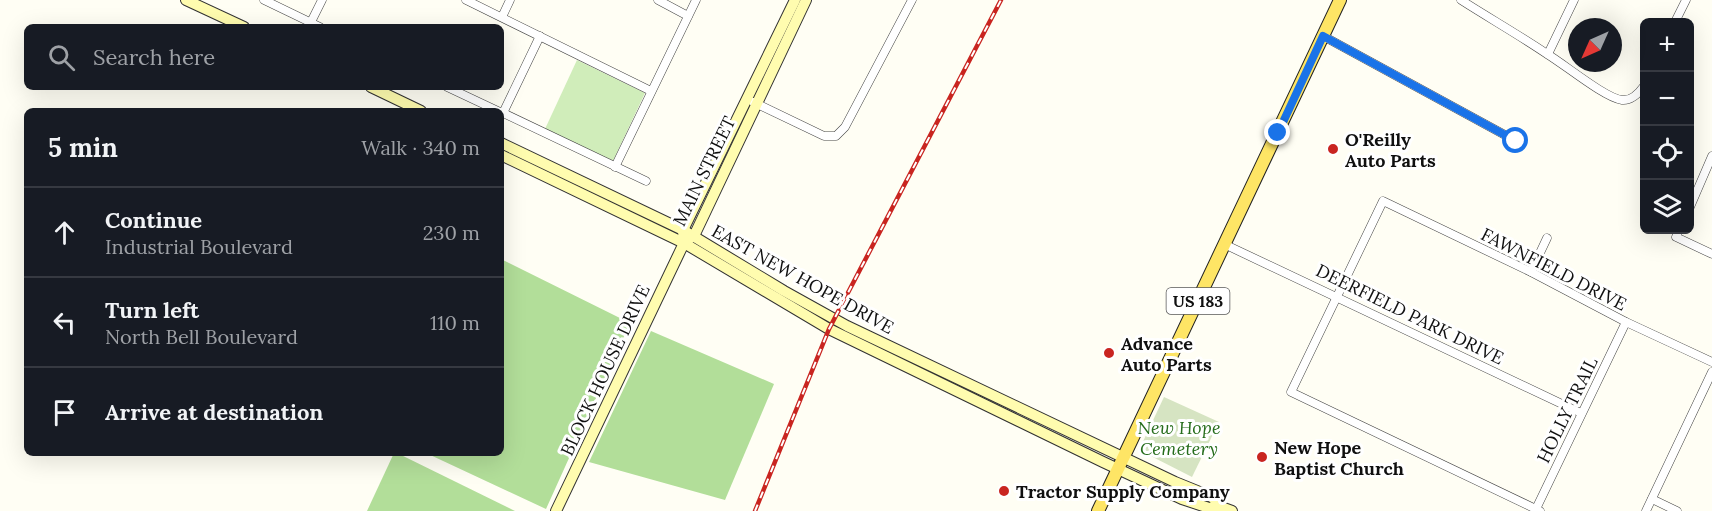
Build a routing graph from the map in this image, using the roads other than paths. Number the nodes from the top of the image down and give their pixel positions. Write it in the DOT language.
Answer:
graph roads {
  1 [pos="186,0"];
  2 [pos="264,0"];
  3 [pos="322,0"];
  4 [pos="466,0"];
  5 [pos="510,0"];
  6 [pos="658,0"];
  7 [pos="696,0"];
  8 [pos="795,0"];
  9 [pos="806,0"];
  10 [pos="912,0"];
  11 [pos="1340,0"];
  12 [pos="1461,0"];
  13 [pos="1574,0"];
  14 [pos="1686,0"];
  15 [pos="688,16"];
  16 [pos="502,17"];
  17 [pos="1677,18"];
  18 [pos="238,24"];
  19 [pos="308,24"];
  20 [pos="310,24"];
  21 [pos="540,36"];
  22 [pos="1323,36"];
  23 [pos="1548,54"];
  24 [pos="377,90"];
  25 [pos="453,90"];
  26 [pos="1640,90"];
  27 [pos="651,91"];
  28 [pos="751,101"];
  29 [pos="415,108"];
  30 [pos="492,108"];
  31 [pos="503,108"];
  32 [pos="504,113"];
  33 [pos="1516,141"];
  34 [pos="504,144"];
  35 [pos="504,156"];
  36 [pos="1712,156"];
  37 [pos="615,167"];
  38 [pos="646,181"];
  39 [pos="1694,196"];
  40 [pos="683,230"];
  41 [pos="1680,234"];
  42 [pos="694,236"];
  43 [pos="1547,238"];
  44 [pos="684,243"];
  45 [pos="1224,244"];
  46 [pos="1712,254"];
  47 [pos="1531,272"];
  48 [pos="1337,297"];
  49 [pos="1626,322"];
  50 [pos="1712,362"];
  51 [pos="1712,372"];
  52 [pos="1581,413"];
  53 [pos="1123,457"];
  54 [pos="1118,469"];
  55 [pos="1652,499"];
  56 [pos="1224,510"];
  57 [pos="1537,510"];
  58 [pos="556,511"];
  59 [pos="1098,511"];
  60 [pos="1646,511"];
  61 [pos="1677,511"];
  1 -- 18 [label="main road"];
  2 -- 19 [label="street"];
  3 -- 20 [label="street"];
  4 -- 16 [label="street"];
  5 -- 16 [label="street"];
  6 -- 15 [label="street"];
  7 -- 15 [label="street"];
  8 -- 28 [label="main road, MAIN STREET"];
  9 -- 28 [label="main road, MAIN STREET"];
  10 -- 28 [label="street"];
  11 -- 22 [label="main road, US 183"];
  12 -- 23 [label="street"];
  13 -- 23 [label="street"];
  14 -- 17 [label="street"];
  15 -- 27 [label="street"];
  16 -- 21 [label="street"];
  21 -- 27 [label="street"];
  21 -- 31 [label="street"];
  22 -- 33 [label="street"];
  22 -- 45 [label="main road, US 183"];
  23 -- 26 [label="street"];
  24 -- 29 [label="main road"];
  25 -- 30 [label="street"];
  27 -- 37 [label="street"];
  28 -- 40 [label="main road, MAIN STREET"];
  28 -- 42 [label="main road, MAIN STREET"];
  32 -- 37 [label="street"];
  34 -- 40 [label="main road, EAST NEW HOPE DRIVE"];
  35 -- 44 [label="main road, EAST NEW HOPE DRIVE"];
  36 -- 39 [label="street"];
  37 -- 38 [label="street"];
  40 -- 42 [label="main road, EAST NEW HOPE DRIVE"];
  40 -- 44 [label="main road, MAIN STREET"];
  41 -- 46 [label="street"];
  42 -- 44 [label="main road, MAIN STREET"];
  42 -- 53 [label="main road, EAST NEW HOPE DRIVE"];
  43 -- 47 [label="street"];
  44 -- 54 [label="main road, EAST NEW HOPE DRIVE"];
  44 -- 58 [label="main road, BLOCK HOUSE DRIVE"];
  45 -- 48 [label="street, DEERFIELD PARK DRIVE"];
  45 -- 53 [label="main road, US 183"];
  47 -- 48 [label="street, FAWNFIELD DRIVE"];
  47 -- 49 [label="street, FAWNFIELD DRIVE"];
  48 -- 52 [label="street, DEERFIELD PARK DRIVE"];
  48 -- 57 [label="street"];
  49 -- 50 [label="street, FAWNFIELD DRIVE"];
  49 -- 52 [label="street, HOLLY TRAIL"];
  51 -- 55 [label="street"];
  52 -- 57 [label="street, HOLLY TRAIL"];
  53 -- 54 [label="main road, US 183"];
  53 -- 56 [label="main road, EAST NEW HOPE DRIVE"];
  54 -- 56 [label="main road, EAST NEW HOPE DRIVE"];
  54 -- 59 [label="main road, US 183"];
  55 -- 60 [label="street"];
  55 -- 61 [label="street"];
}
